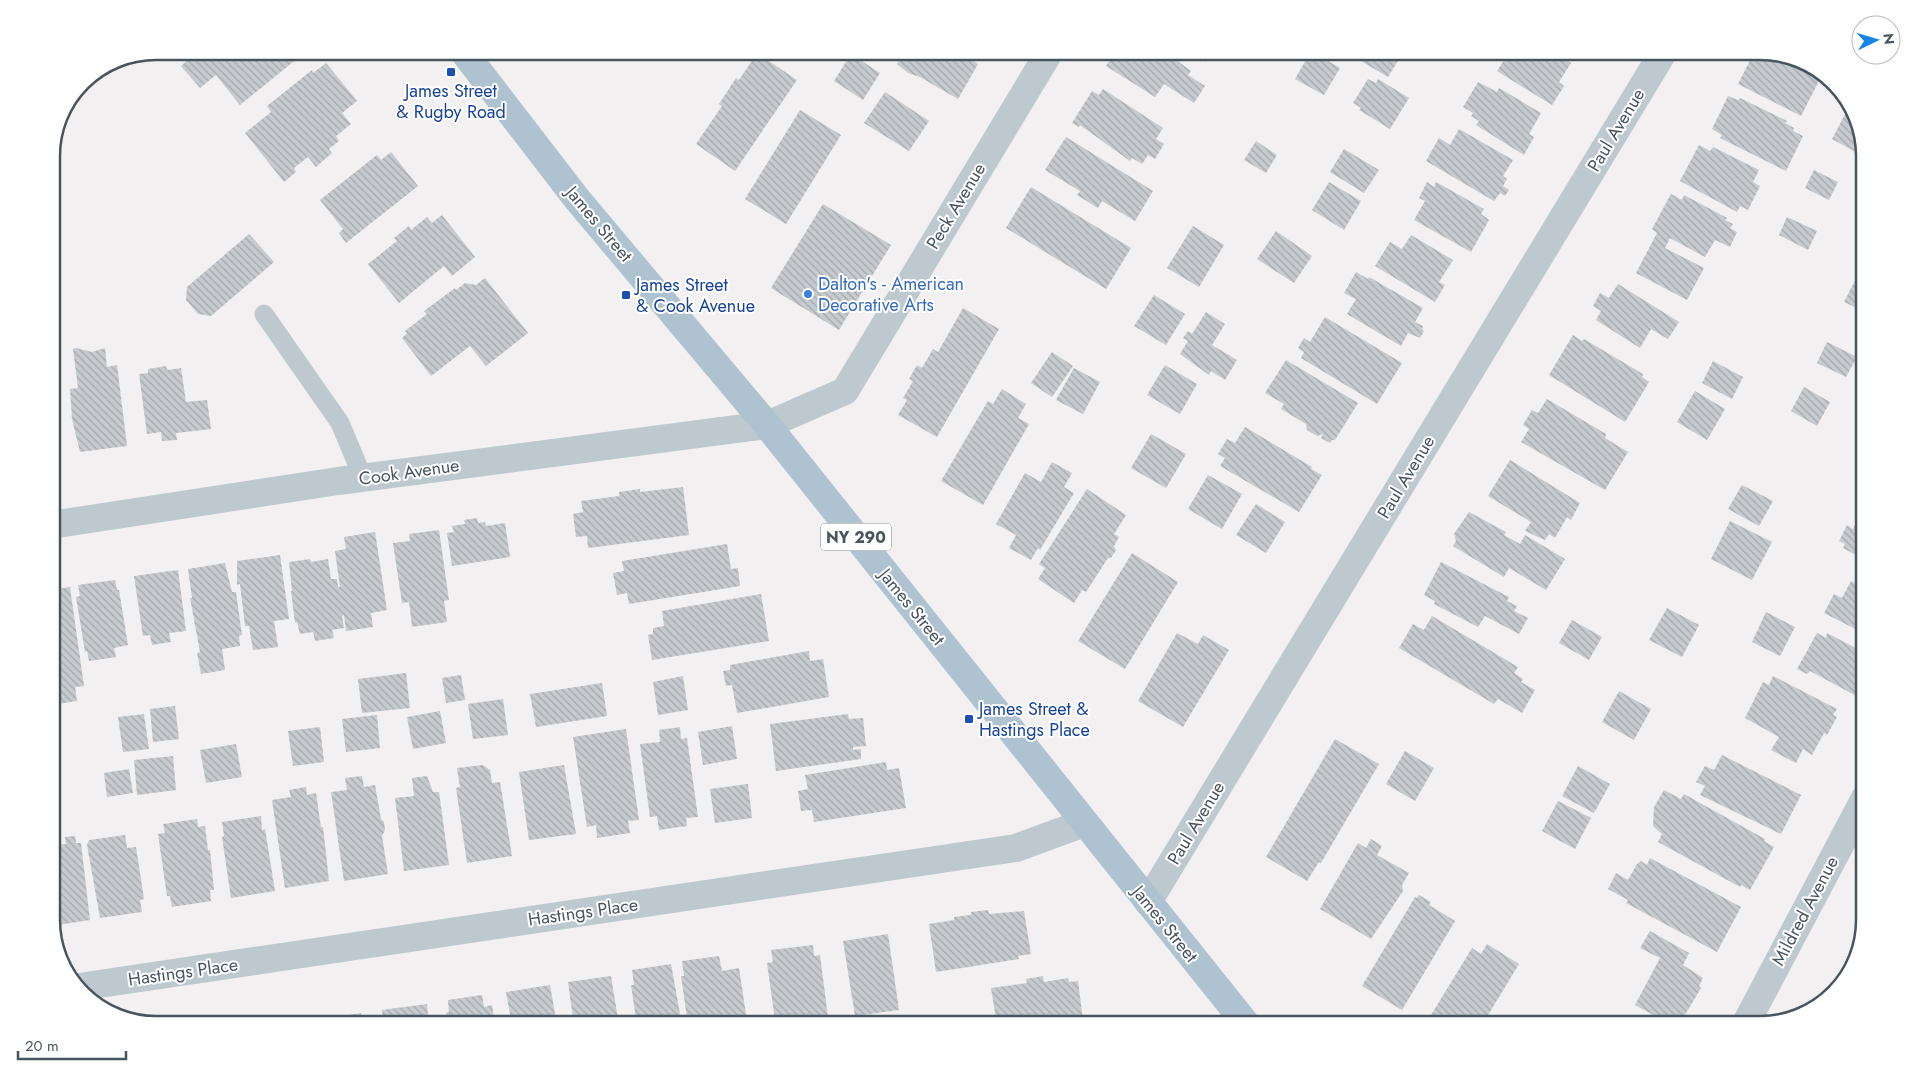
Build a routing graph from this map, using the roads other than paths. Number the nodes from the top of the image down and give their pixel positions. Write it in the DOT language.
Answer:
graph roads {
  1 [pos="470,60"];
  2 [pos="1045,60"];
  3 [pos="1659,60"];
  4 [pos="264,314"];
  5 [pos="767,425"];
  6 [pos="363,478"];
  7 [pos="60,525"];
  8 [pos="1856,815"];
  9 [pos="1084,823"];
  10 [pos="1148,902"];
  11 [pos="87,987"];
  12 [pos="1240,1016"];
  13 [pos="1750,1016"];
  1 -- 5 [label="main road, James Street / NY 290"];
  2 -- 5 [label="street, Peck Avenue"];
  3 -- 10 [label="street, Paul Avenue"];
  4 -- 6 [label="lane"];
  5 -- 6 [label="street, Cook Avenue"];
  5 -- 9 [label="main road, James Street / NY 290"];
  6 -- 7 [label="street, Cook Avenue"];
  8 -- 13 [label="street, Mildred Avenue"];
  9 -- 10 [label="main road, James Street / NY 290"];
  9 -- 11 [label="street, Hastings Place"];
  10 -- 12 [label="main road, James Street / NY 290"];
}
